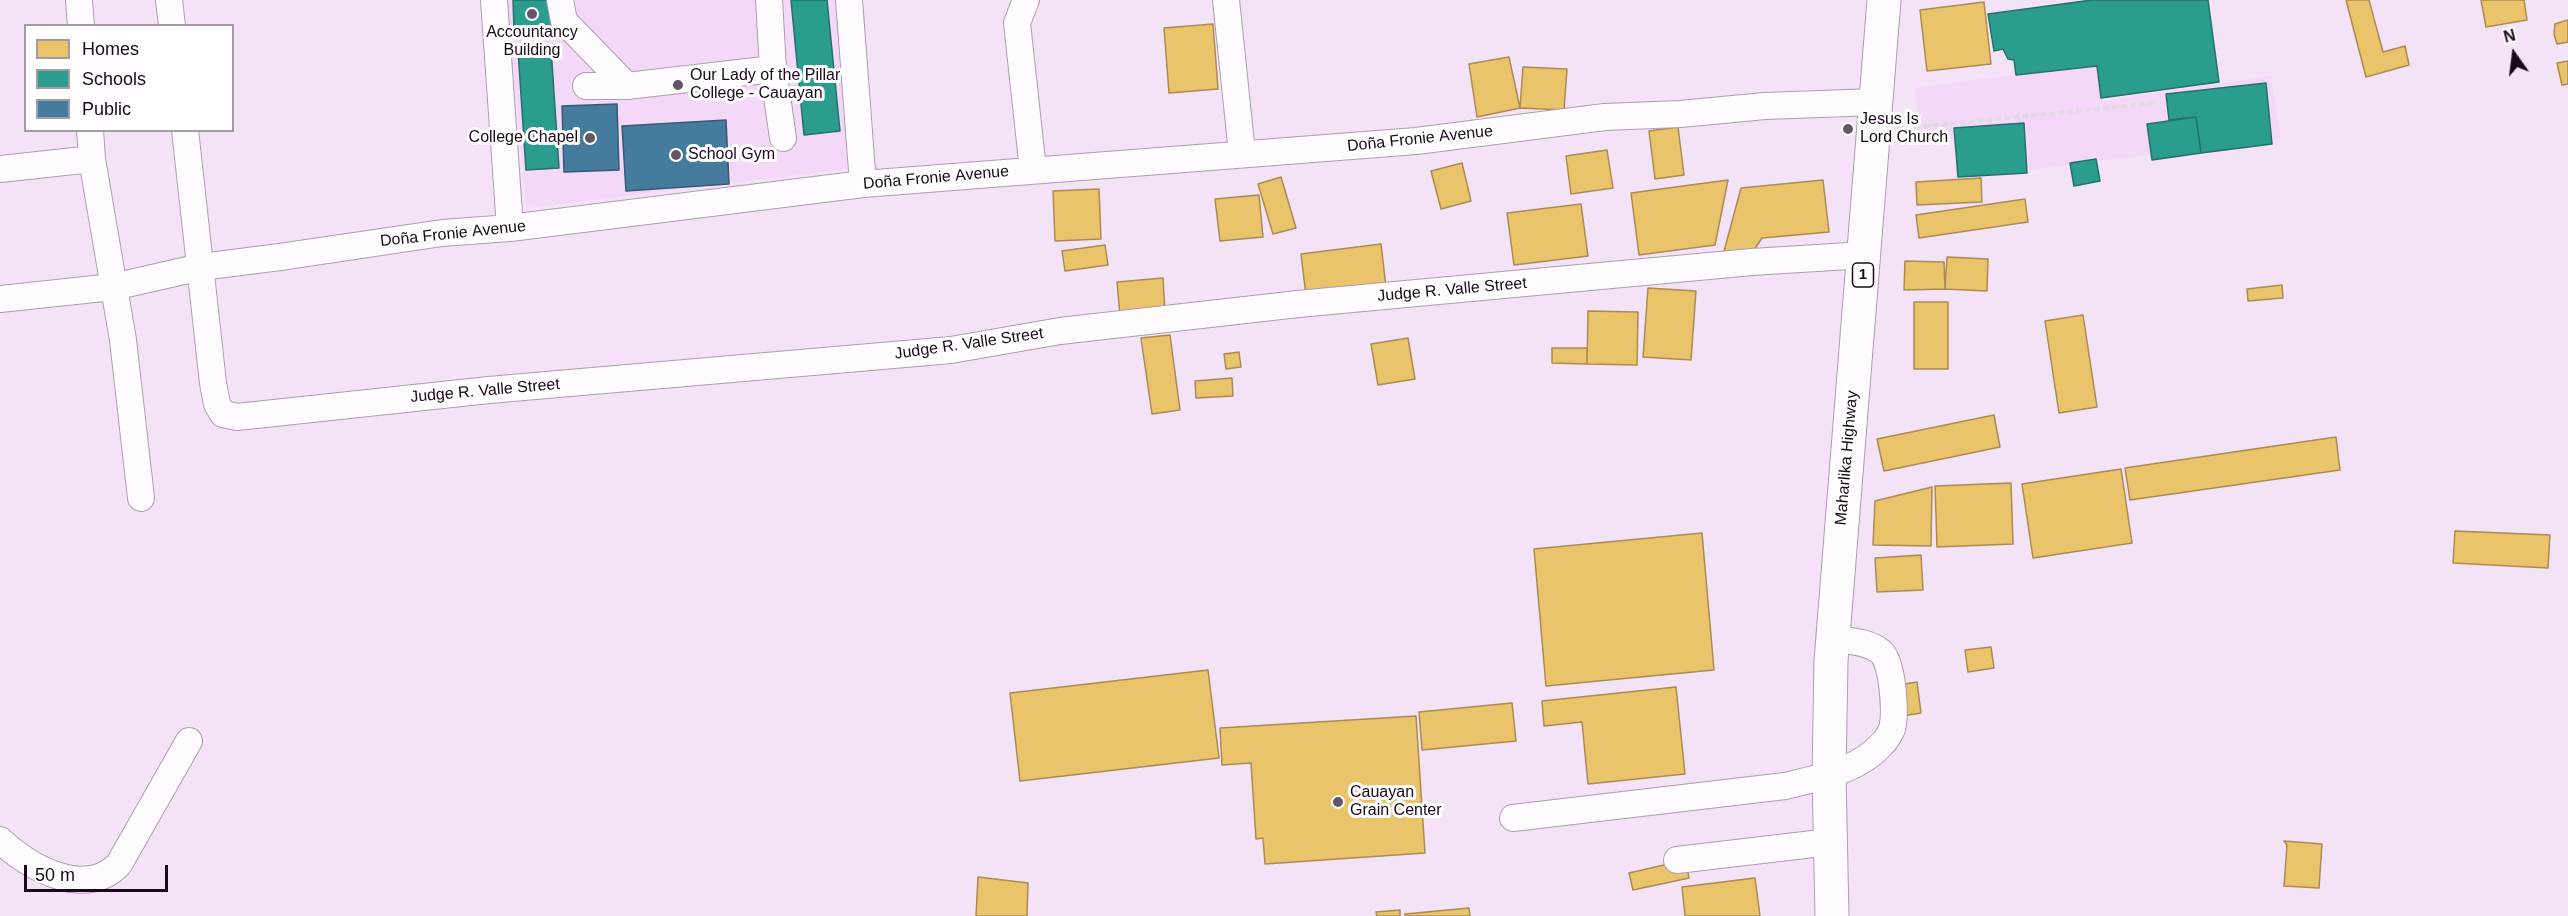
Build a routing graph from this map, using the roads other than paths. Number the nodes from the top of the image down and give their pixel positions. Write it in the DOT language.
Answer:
graph roads {
  1 [pos="79,0"];
  2 [pos="169,0"];
  3 [pos="494,0"];
  4 [pos="560,0"];
  5 [pos="769,0"];
  6 [pos="849,0"];
  7 [pos="1026,0"];
  8 [pos="1226,0"];
  9 [pos="1884,0"];
  10 [pos="81,24"];
  11 [pos="172,24"];
  12 [pos="773,69"];
  13 [pos="586,86"];
  14 [pos="627,86"];
  15 [pos="1876,117"];
  16 [pos="90,132"];
  17 [pos="185,132"];
  18 [pos="783,138"];
  19 [pos="1242,153"];
  20 [pos="92,159"];
  21 [pos="0,169"];
  22 [pos="1033,170"];
  23 [pos="863,184"];
  24 [pos="510,228"];
  25 [pos="1865,255"];
  26 [pos="201,267"];
  27 [pos="113,287"];
  28 [pos="0,299"];
  29 [pos="141,498"];
  30 [pos="1832,638"];
  31 [pos="189,741"];
  32 [pos="1829,775"];
  33 [pos="1513,818"];
  34 [pos="0,840"];
  35 [pos="1830,842"];
  36 [pos="1677,860"];
  37 [pos="1832,916"];
  1 -- 10 [label="street"];
  2 -- 11 [label="street"];
  3 -- 24 [label="street"];
  4 -- 14 [label="street"];
  5 -- 12 [label="street"];
  6 -- 23 [label="street"];
  7 -- 22 [label="street"];
  8 -- 19 [label="street"];
  9 -- 15 [label="highway, Maharlika Highway / 1"];
  12 -- 14 [label="street"];
  12 -- 18 [label="street"];
  13 -- 14 [label="street"];
  15 -- 19 [label="street, Doña Fronie Avenue"];
  15 -- 25 [label="highway, Maharlika Highway / 1"];
  16 -- 20 [label="street"];
  17 -- 26 [label="street, Judge R. Valle Street"];
  19 -- 22 [label="street, Doña Fronie Avenue"];
  20 -- 21 [label="street"];
  20 -- 27 [label="street"];
  22 -- 23 [label="street, Doña Fronie Avenue"];
  23 -- 24 [label="street, Doña Fronie Avenue"];
  24 -- 26 [label="street, Doña Fronie Avenue"];
  25 -- 26 [label="street, Judge R. Valle Street"];
  25 -- 30 [label="highway, Maharlika Highway / 1"];
  26 -- 27 [label="street, Doña Fronie Avenue"];
  27 -- 28 [label="street, Doña Fronie Avenue"];
  27 -- 29 [label="street"];
  30 -- 32 [label="highway, Maharlika Highway / 1"];
  30 -- 32 [label="street"];
  31 -- 34 [label="street"];
  32 -- 33 [label="street"];
  32 -- 35 [label="highway, Maharlika Highway / 1"];
  35 -- 36 [label="street"];
  35 -- 37 [label="highway, Maharlika Highway / 1"];
}
